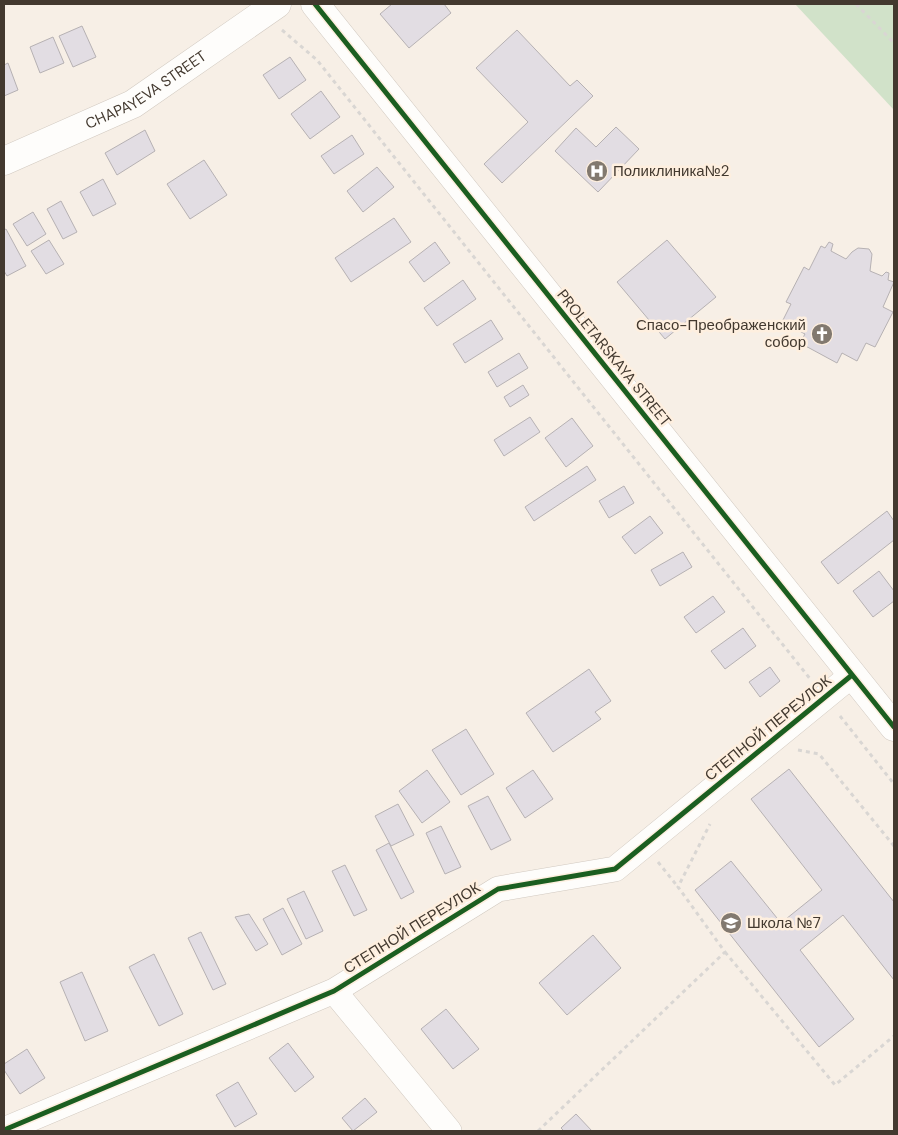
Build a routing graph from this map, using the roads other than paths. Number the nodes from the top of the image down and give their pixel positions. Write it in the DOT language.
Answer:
graph roads {
  1 [pos="315,4"];
  2 [pos="270,9"];
  3 [pos="4,161"];
  4 [pos="852,675"];
  5 [pos="894,727"];
  6 [pos="334,991"];
  7 [pos="4,1130"];
  8 [pos="449,1131"];
  1 -- 4 [label="street, PROLETARSKAYA STREET"];
  2 -- 3 [label="street, CHAPAYEVA STREET"];
  4 -- 5 [label="street, PROLETARSKAYA STREET"];
  4 -- 6 [label="street, СТЕПНОЙ ПЕРЕУЛОК"];
  6 -- 7 [label="street, СТЕПНОЙ ПЕРЕУЛОК"];
  6 -- 8 [label="street"];
}
